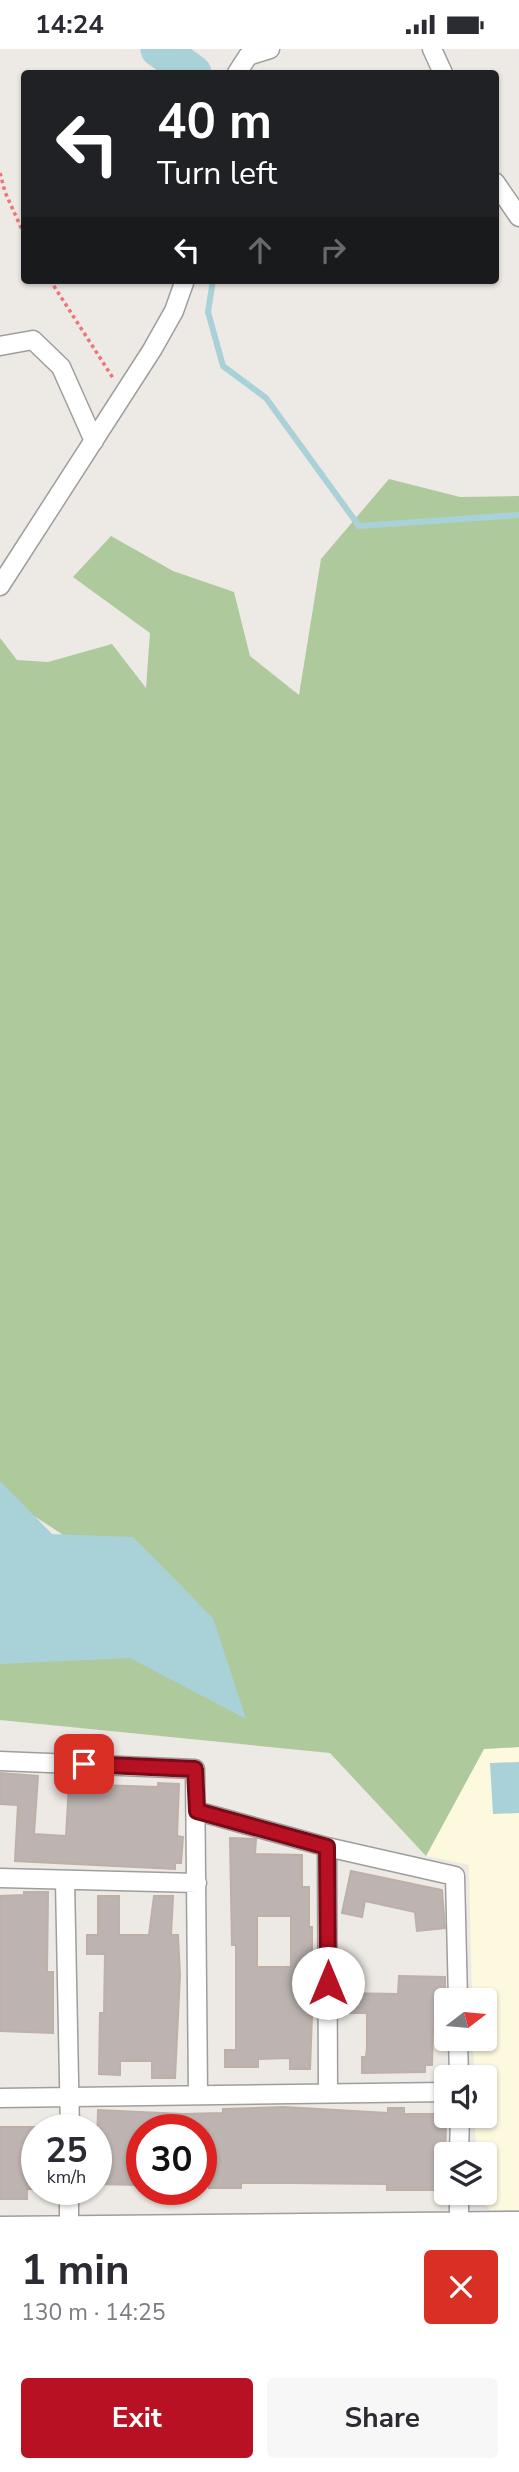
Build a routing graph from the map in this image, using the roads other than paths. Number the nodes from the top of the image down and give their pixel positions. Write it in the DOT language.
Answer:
graph roads {
  1 [pos="270,49"];
  2 [pos="432,49"];
  3 [pos="239,70"];
  4 [pos="442,70"];
  5 [pos="499,188"];
  6 [pos="519,217"];
  7 [pos="184,284"];
  8 [pos="0,346"];
  9 [pos="94,441"];
  10 [pos="0,586"];
  11 [pos="0,1761"];
  12 [pos="197,1811"];
  13 [pos="327,1847"];
  14 [pos="0,1878"];
  15 [pos="65,1881"];
  16 [pos="197,1883"];
  17 [pos="458,1988"];
  18 [pos="434,2092"];
  19 [pos="328,2093"];
  20 [pos="198,2095"];
  21 [pos="0,2098"];
  22 [pos="70,2099"];
  23 [pos="70,2114"];
  24 [pos="69,2205"];
  25 [pos="459,2205"];
  26 [pos="519,2221"];
  27 [pos="459,2224"];
  28 [pos="0,2225"];
  29 [pos="69,2226"];
  1 -- 3 [label="street"];
  2 -- 4 [label="street"];
  5 -- 6 [label="street"];
  7 -- 9 [label="street"];
  8 -- 9 [label="street"];
  9 -- 10 [label="street"];
  11 -- 12 [label="street"];
  12 -- 13 [label="street"];
  12 -- 16 [label="street"];
  13 -- 17 [label="street"];
  13 -- 19 [label="street"];
  14 -- 15 [label="street"];
  15 -- 16 [label="street"];
  15 -- 22 [label="street"];
  16 -- 20 [label="street"];
  18 -- 19 [label="street"];
  19 -- 20 [label="street"];
  20 -- 22 [label="street"];
  21 -- 22 [label="street"];
  22 -- 23 [label="street"];
  24 -- 29 [label="street"];
  25 -- 27 [label="street"];
  26 -- 27 [label="street"];
  27 -- 29 [label="street"];
  28 -- 29 [label="street"];
}
